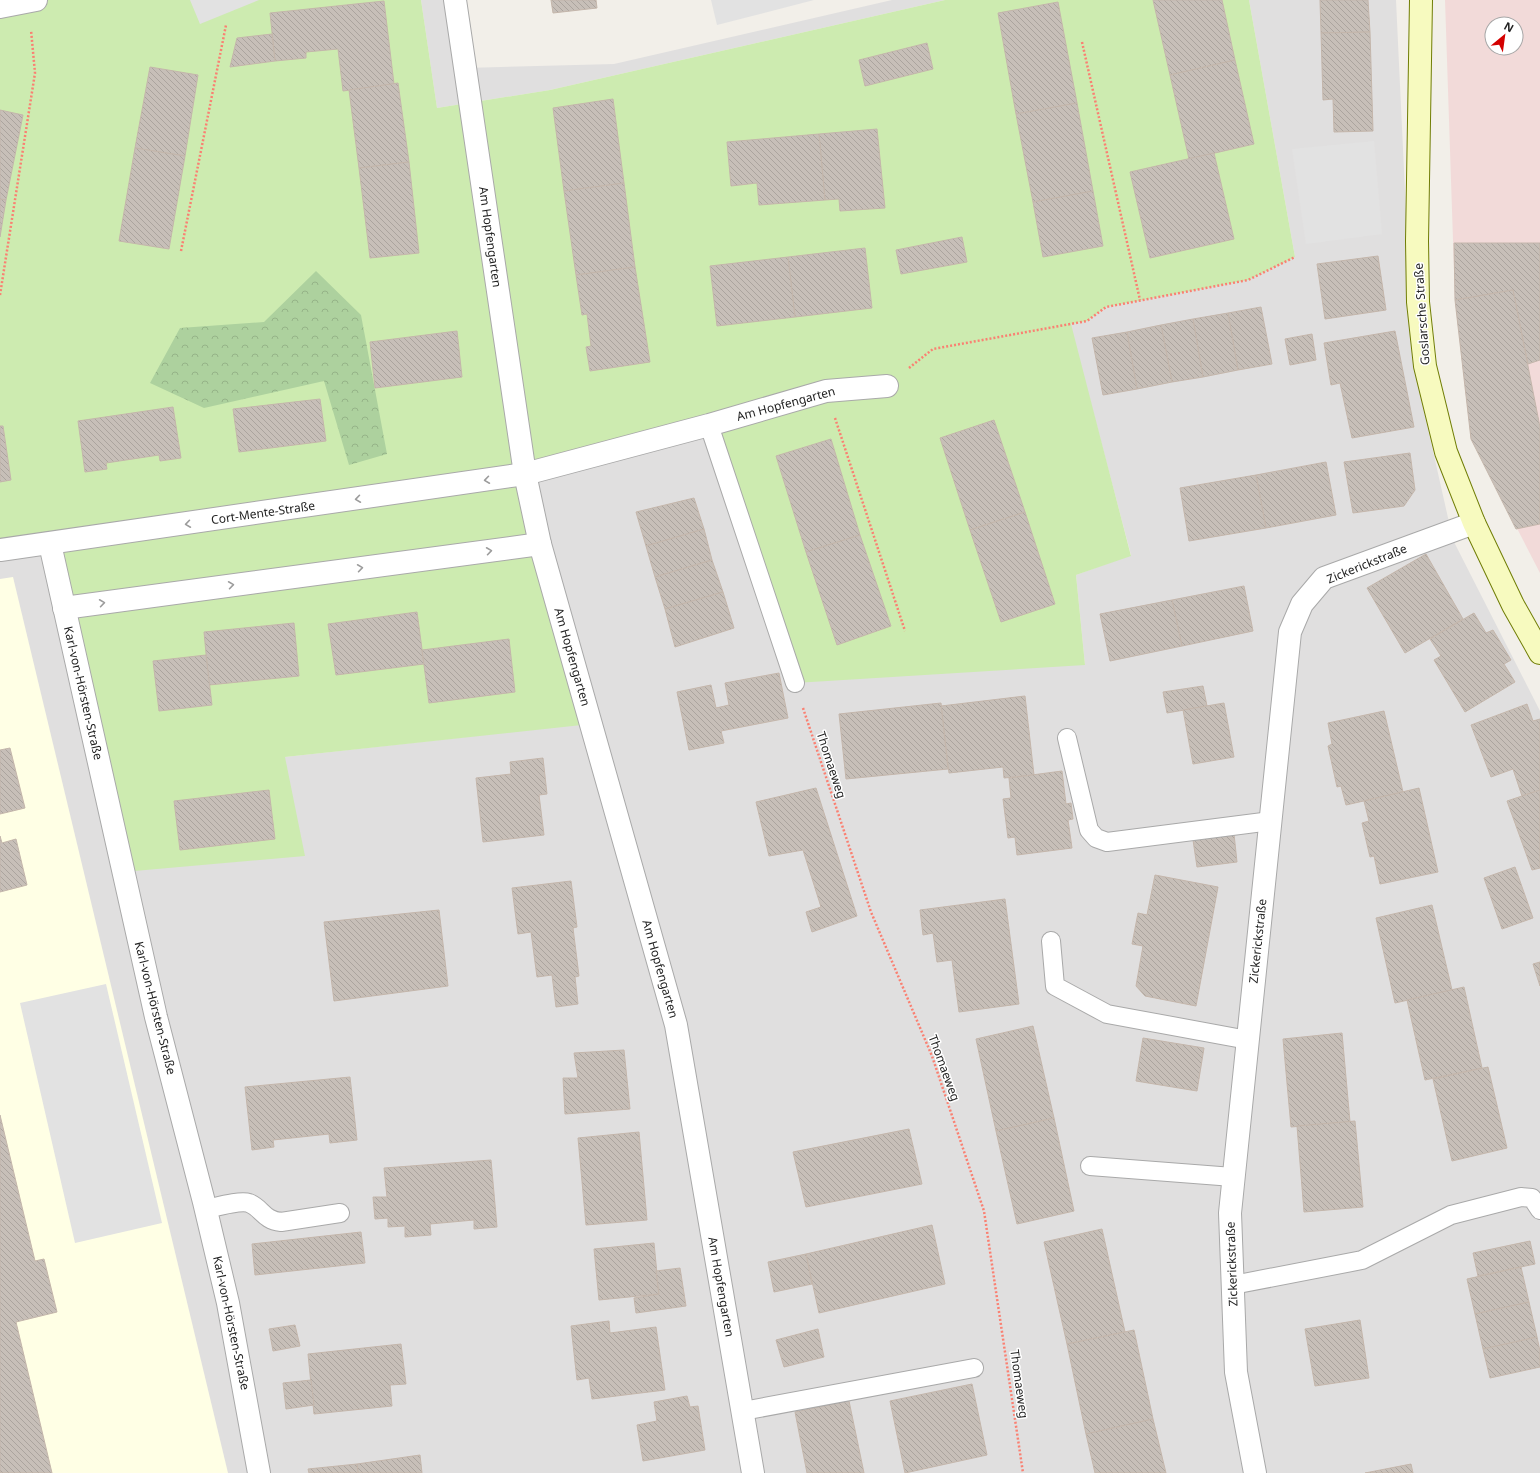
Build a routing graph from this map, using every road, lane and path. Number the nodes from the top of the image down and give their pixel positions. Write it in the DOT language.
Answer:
graph roads {
  1 [pos="454,0"];
  2 [pos="1421,0"];
  3 [pos="32,1"];
  4 [pos="0,7"];
  5 [pos="226,24"];
  6 [pos="1082,42"];
  7 [pos="181,251"];
  8 [pos="1295,257"];
  9 [pos="0,295"];
  10 [pos="1140,300"];
  11 [pos="887,386"];
  12 [pos="826,391"];
  13 [pos="710,425"];
  14 [pos="525,474"];
  15 [pos="1474,523"];
  16 [pos="50,544"];
  17 [pos="540,544"];
  18 [pos="0,550"];
  19 [pos="64,608"];
  20 [pos="905,631"];
  21 [pos="1540,653"];
  22 [pos="795,683"];
  23 [pos="1067,738"];
  24 [pos="1271,821"];
  25 [pos="1051,941"];
  26 [pos="1248,1040"];
  27 [pos="1090,1166"];
  28 [pos="1233,1177"];
  29 [pos="206,1209"];
  30 [pos="1540,1210"];
  31 [pos="340,1213"];
  32 [pos="1232,1284"];
  33 [pos="974,1368"];
  34 [pos="743,1411"];
  35 [pos="260,1473"];
  36 [pos="753,1473"];
  37 [pos="1023,1473"];
  38 [pos="1255,1473"];
  1 -- 14 [label="street, Am Hopfengarten"];
  2 -- 15 [label="main road, Goslarsche Straße"];
  3 -- 4 [label="street"];
  3 -- 9 [label="path"];
  5 -- 7 [label="path"];
  6 -- 10 [label="path"];
  8 -- 10 [label="path"];
  10 -- 11 [label="path"];
  11 -- 12 [label="street, Am Hopfengarten"];
  12 -- 13 [label="street, Am Hopfengarten"];
  12 -- 20 [label="path"];
  13 -- 14 [label="street, Am Hopfengarten"];
  13 -- 22 [label="lane"];
  14 -- 16 [label="street, Cort-Mente-Straße, one-way"];
  14 -- 17 [label="street, Am Hopfengarten"];
  15 -- 21 [label="main road, Goslarsche Straße"];
  15 -- 24 [label="street, Zickerickstraße"];
  16 -- 18 [label="street, Cort-Mente-Straße"];
  16 -- 19 [label="street, Karl-von-Hörsten-Straße"];
  19 -- 17 [label="street, one-way"];
  17 -- 34 [label="street, Am Hopfengarten"];
  19 -- 29 [label="street, Karl-von-Hörsten-Straße"];
  22 -- 37 [label="path, Thomaeweg"];
  23 -- 24 [label="lane"];
  24 -- 26 [label="street, Zickerickstraße"];
  25 -- 26 [label="lane"];
  26 -- 28 [label="street, Zickerickstraße"];
  27 -- 28 [label="lane"];
  28 -- 32 [label="street, Zickerickstraße"];
  29 -- 31 [label="lane"];
  29 -- 35 [label="street, Karl-von-Hörsten-Straße"];
  30 -- 32 [label="lane"];
  32 -- 38 [label="street, Zickerickstraße"];
  33 -- 34 [label="lane"];
  34 -- 36 [label="street, Am Hopfengarten"];
}
